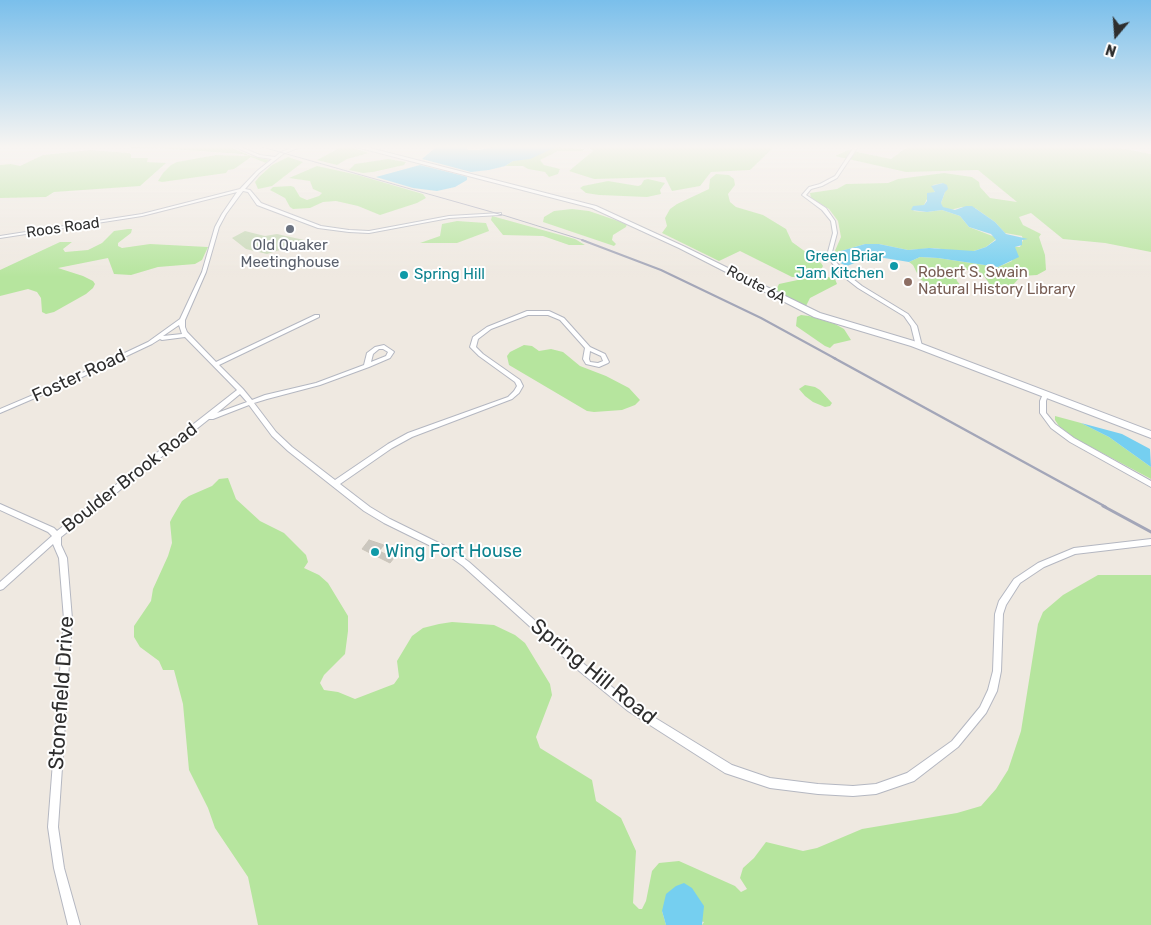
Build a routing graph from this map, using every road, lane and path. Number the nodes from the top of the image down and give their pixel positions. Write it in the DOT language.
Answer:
graph roads {
  1 [pos="242,190"];
  2 [pos="243,190"];
  3 [pos="530,190"];
  4 [pos="808,190"];
  5 [pos="499,214"];
  6 [pos="0,238"];
  7 [pos="317,316"];
  8 [pos="182,320"];
  9 [pos="186,335"];
  10 [pos="158,339"];
  11 [pos="919,346"];
  12 [pos="588,348"];
  13 [pos="216,364"];
  14 [pos="367,366"];
  15 [pos="241,390"];
  16 [pos="1045,395"];
  17 [pos="250,402"];
  18 [pos="0,411"];
  19 [pos="206,418"];
  20 [pos="1151,435"];
  21 [pos="334,484"];
  22 [pos="1151,484"];
  23 [pos="0,507"];
  24 [pos="57,536"];
  25 [pos="1151,542"];
  26 [pos="0,587"];
  27 [pos="74,925"];
  1 -- 6 [label="street, Roos Road"];
  1 -- 8 [label="street"];
  2 -- 5 [label="street"];
  3 -- 11 [label="main road, Route 6A"];
  4 -- 11 [label="street"];
  7 -- 13 [label="street"];
  8 -- 9 [label="street"];
  8 -- 10 [label="street, Foster Road"];
  9 -- 10 [label="street, Foster Road"];
  9 -- 13 [label="street, Spring Hill Road"];
  10 -- 18 [label="street, Foster Road"];
  11 -- 16 [label="main road, Route 6A"];
  12 -- 21 [label="street"];
  13 -- 15 [label="street, Spring Hill Road"];
  14 -- 17 [label="street, Boulder Brook Road"];
  15 -- 17 [label="street, Spring Hill Road"];
  15 -- 19 [label="street, Boulder Brook Road"];
  16 -- 20 [label="main road, Route 6A"];
  16 -- 22 [label="street"];
  17 -- 19 [label="street, Boulder Brook Road"];
  17 -- 21 [label="street, Spring Hill Road"];
  19 -- 24 [label="street, Boulder Brook Road"];
  21 -- 25 [label="street, Spring Hill Road"];
  23 -- 24 [label="street, Boulder Brook Road"];
  24 -- 26 [label="street"];
  24 -- 27 [label="street, Stonefield Drive"];
}
